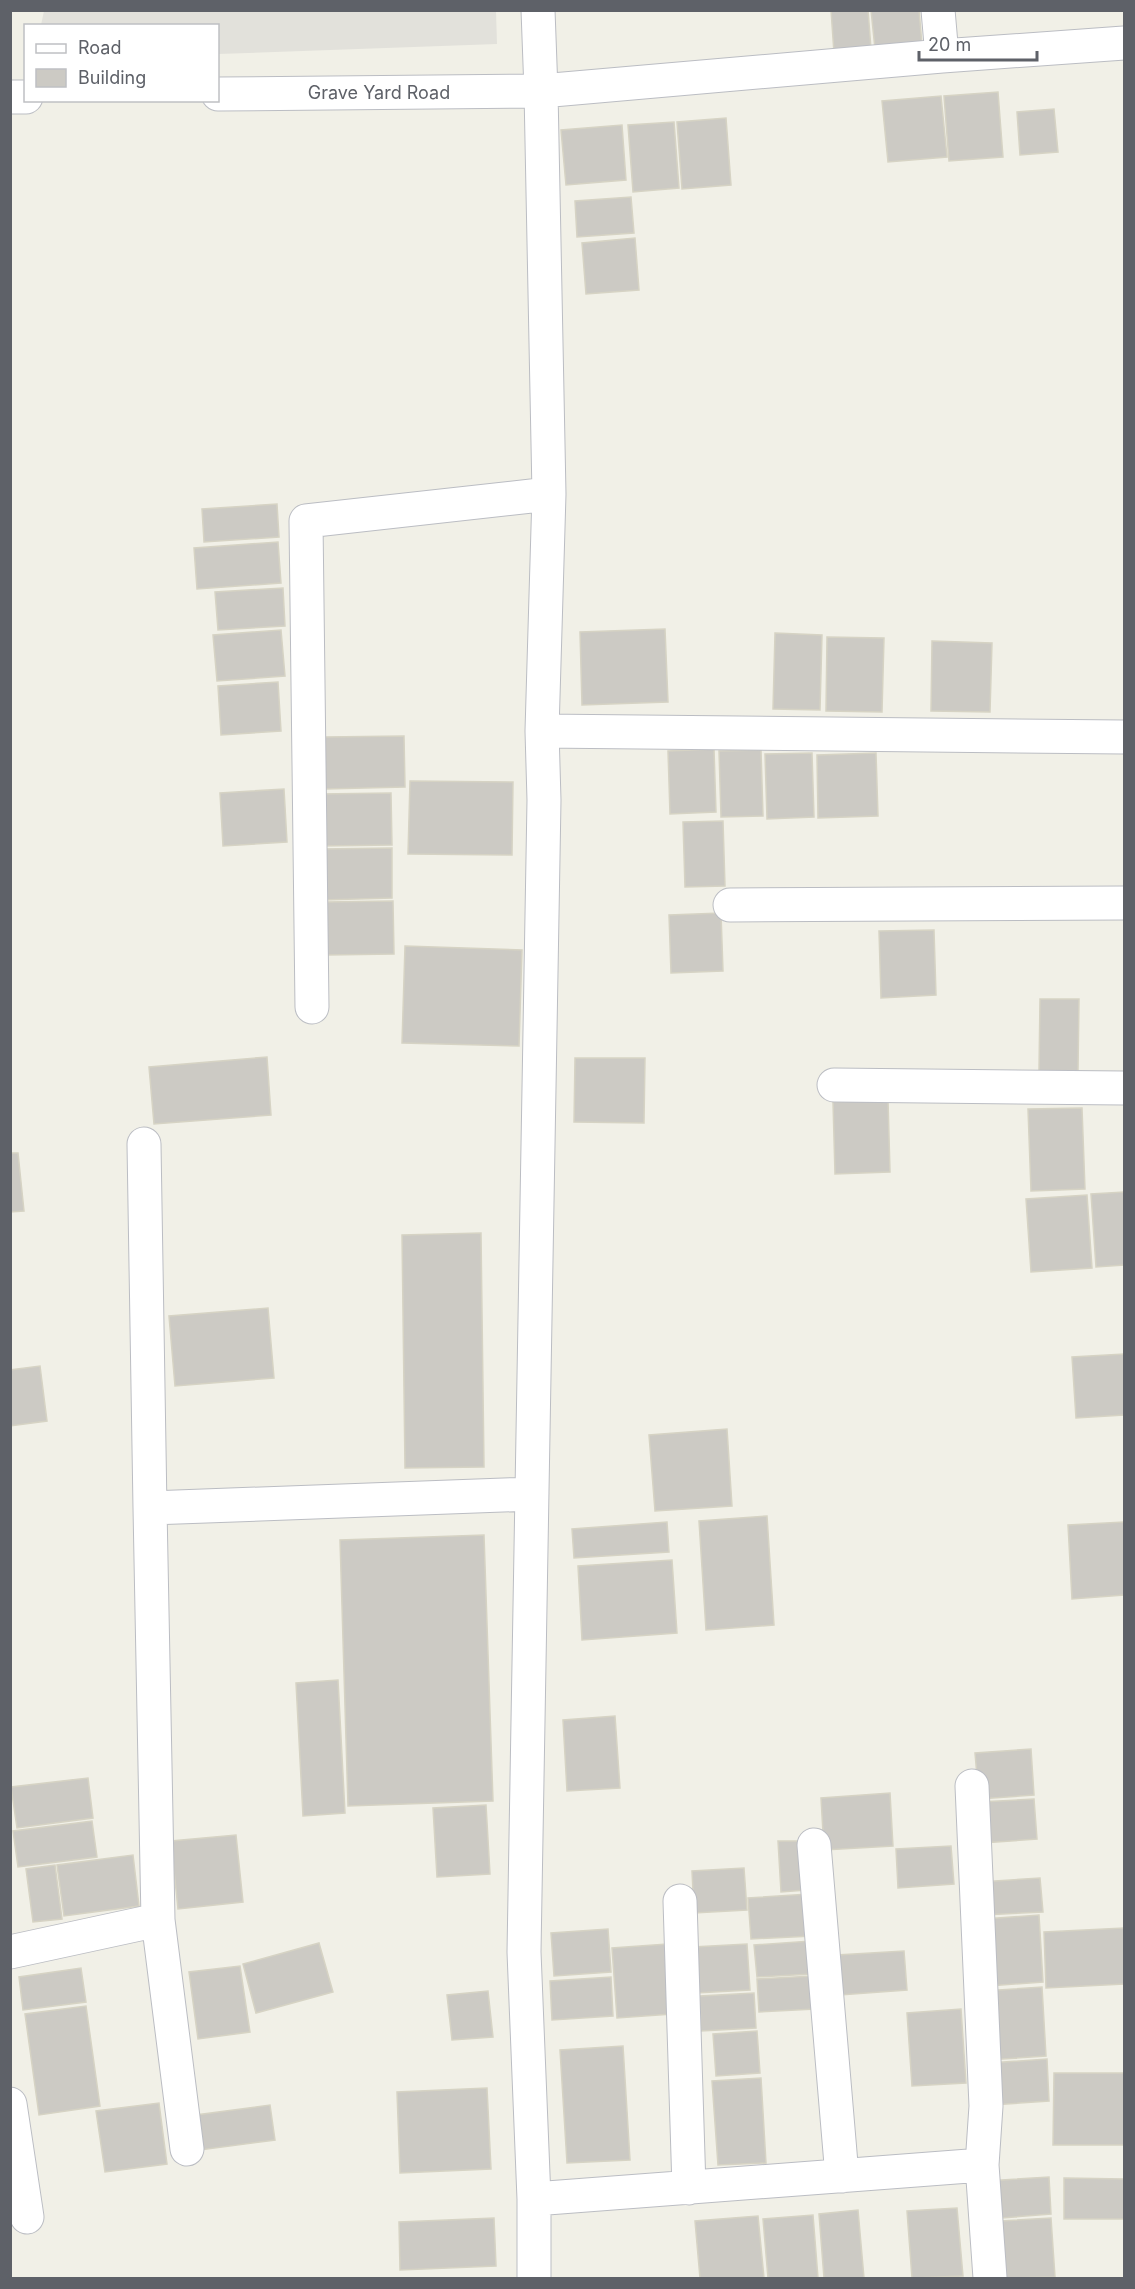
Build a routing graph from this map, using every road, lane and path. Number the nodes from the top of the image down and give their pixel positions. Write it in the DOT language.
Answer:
graph roads {
  1 [pos="538,10"];
  2 [pos="938,10"];
  3 [pos="1125,43"];
  4 [pos="942,56"];
  5 [pos="541,91"];
  6 [pos="219,94"];
  7 [pos="549,494"];
  8 [pos="542,731"];
  9 [pos="1125,737"];
  10 [pos="1125,903"];
  11 [pos="730,905"];
  12 [pos="312,1007"];
  13 [pos="834,1085"];
  14 [pos="1125,1088"];
  15 [pos="144,1144"];
  16 [pos="532,1494"];
  17 [pos="150,1509"];
  18 [pos="972,1786"];
  19 [pos="814,1845"];
  20 [pos="680,1900"];
  21 [pos="158,1920"];
  22 [pos="10,1952"];
  23 [pos="10,2104"];
  24 [pos="187,2149"];
  25 [pos="982,2165"];
  26 [pos="842,2176"];
  27 [pos="689,2188"];
  28 [pos="534,2199"];
  29 [pos="27,2217"];
  30 [pos="534,2278"];
  31 [pos="990,2278"];
  1 -- 5 [label="street"];
  2 -- 4 [label="street"];
  3 -- 4 [label="street, Grave Yard Road"];
  4 -- 5 [label="street, Grave Yard Road"];
  5 -- 6 [label="street, Grave Yard Road"];
  5 -- 7 [label="street"];
  7 -- 8 [label="street"];
  7 -- 12 [label="street"];
  8 -- 9 [label="street"];
  8 -- 16 [label="street"];
  10 -- 11 [label="street"];
  13 -- 14 [label="street"];
  15 -- 17 [label="street"];
  16 -- 17 [label="street"];
  16 -- 28 [label="street"];
  17 -- 21 [label="street"];
  18 -- 25 [label="street"];
  19 -- 26 [label="street"];
  20 -- 27 [label="street"];
  21 -- 22 [label="street"];
  21 -- 24 [label="street"];
  23 -- 29 [label="street"];
  25 -- 26 [label="street"];
  25 -- 31 [label="street"];
  26 -- 27 [label="street"];
  27 -- 28 [label="street"];
  28 -- 30 [label="street"];
}
